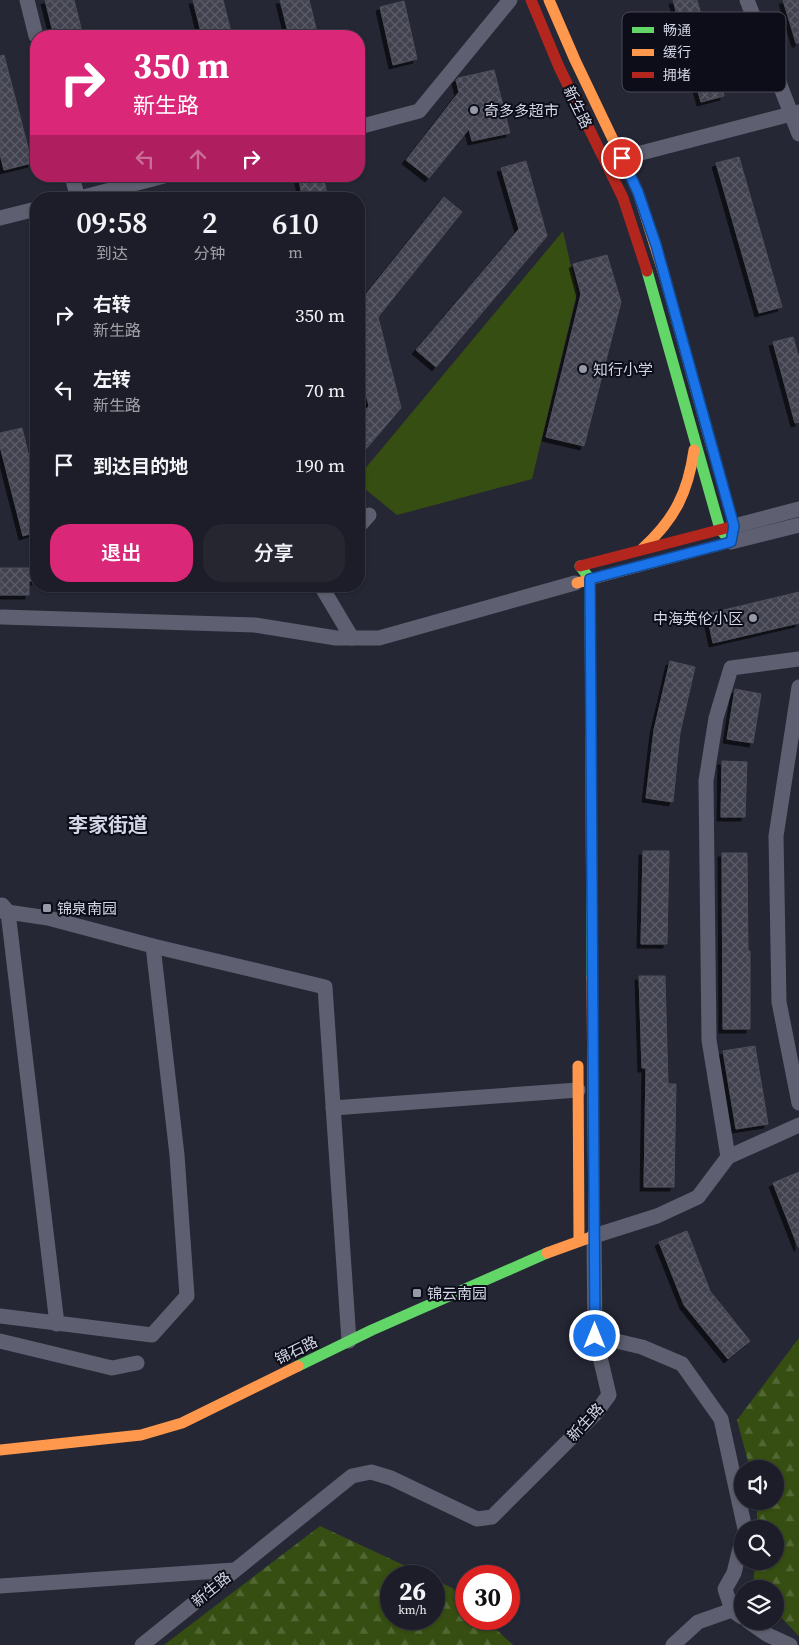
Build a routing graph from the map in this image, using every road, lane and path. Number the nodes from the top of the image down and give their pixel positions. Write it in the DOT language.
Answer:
graph roads {
  1 [pos="27,0"];
  2 [pos="510,0"];
  3 [pos="531,0"];
  4 [pos="549,0"];
  5 [pos="747,0"];
  6 [pos="752,12"];
  7 [pos="34,30"];
  8 [pos="786,92"];
  9 [pos="795,113"];
  10 [pos="365,125"];
  11 [pos="799,134"];
  12 [pos="622,158"];
  13 [pos="606,162"];
  14 [pos="141,182"];
  15 [pos="103,192"];
  16 [pos="30,210"];
  17 [pos="0,218"];
  18 [pos="695,442"];
  19 [pos="716,461"];
  20 [pos="799,509"];
  21 [pos="728,524"];
  22 [pos="799,525"];
  23 [pos="731,542"];
  24 [pos="640,550"];
  25 [pos="580,585"];
  26 [pos="325,592"];
  27 [pos="2,617"];
  28 [pos="352,638"];
  29 [pos="799,659"];
  30 [pos="799,687"];
  31 [pos="3,908"];
  32 [pos="154,946"];
  33 [pos="578,1050"];
  34 [pos="578,1090"];
  35 [pos="799,1103"];
  36 [pos="333,1108"];
  37 [pos="799,1125"];
  38 [pos="728,1157"];
  39 [pos="594,1236"];
  40 [pos="579,1241"];
  41 [pos="0,1316"];
  42 [pos="57,1324"];
  43 [pos="595,1336"];
  44 [pos="0,1341"];
  45 [pos="349,1341"];
  46 [pos="137,1363"];
  47 [pos="0,1450"];
  48 [pos="743,1520"];
  49 [pos="234,1570"];
  50 [pos="735,1570"];
  51 [pos="0,1586"];
  52 [pos="734,1607"];
  53 [pos="734,1614"];
  54 [pos="761,1630"];
  55 [pos="142,1645"];
  56 [pos="673,1645"];
  57 [pos="790,1645"];
  1 -- 7 [label="street"];
  2 -- 10 [label="street"];
  3 -- 13 [label="street, 新生路"];
  4 -- 12 [label="street, 新生路"];
  5 -- 6 [label="street"];
  8 -- 9 [label="street"];
  9 -- 11 [label="street"];
  9 -- 12 [label="street"];
  12 -- 13 [label="street"];
  12 -- 19 [label="street, 新生路"];
  13 -- 18 [label="street, 新生路"];
  14 -- 15 [label="street"];
  16 -- 17 [label="street"];
  18 -- 21 [label="street, 新生路"];
  18 -- 24 [label="street"];
  20 -- 21 [label="street"];
  21 -- 23 [label="street, 新生路"];
  21 -- 24 [label="street"];
  22 -- 23 [label="street"];
  23 -- 25 [label="street"];
  24 -- 25 [label="street"];
  25 -- 28 [label="street"];
  25 -- 39 [label="street, 新生路"];
  26 -- 28 [label="street"];
  27 -- 28 [label="street"];
  29 -- 38 [label="street"];
  30 -- 35 [label="street"];
  31 -- 32 [label="street"];
  31 -- 42 [label="street"];
  32 -- 36 [label="street"];
  32 -- 42 [label="street"];
  33 -- 34 [label="street"];
  34 -- 36 [label="street"];
  34 -- 40 [label="street"];
  36 -- 45 [label="street"];
  37 -- 38 [label="street"];
  38 -- 39 [label="street"];
  39 -- 40 [label="street, 锦石路"];
  39 -- 43 [label="street, 新生路"];
  40 -- 45 [label="street, 锦石路"];
  41 -- 42 [label="street"];
  43 -- 48 [label="street"];
  43 -- 49 [label="street, 新生路"];
  44 -- 46 [label="street"];
  45 -- 47 [label="street, 锦石路"];
  49 -- 51 [label="street"];
  49 -- 55 [label="street, 新生路"];
  50 -- 52 [label="street"];
  53 -- 56 [label="street"];
  54 -- 57 [label="street"];
}
